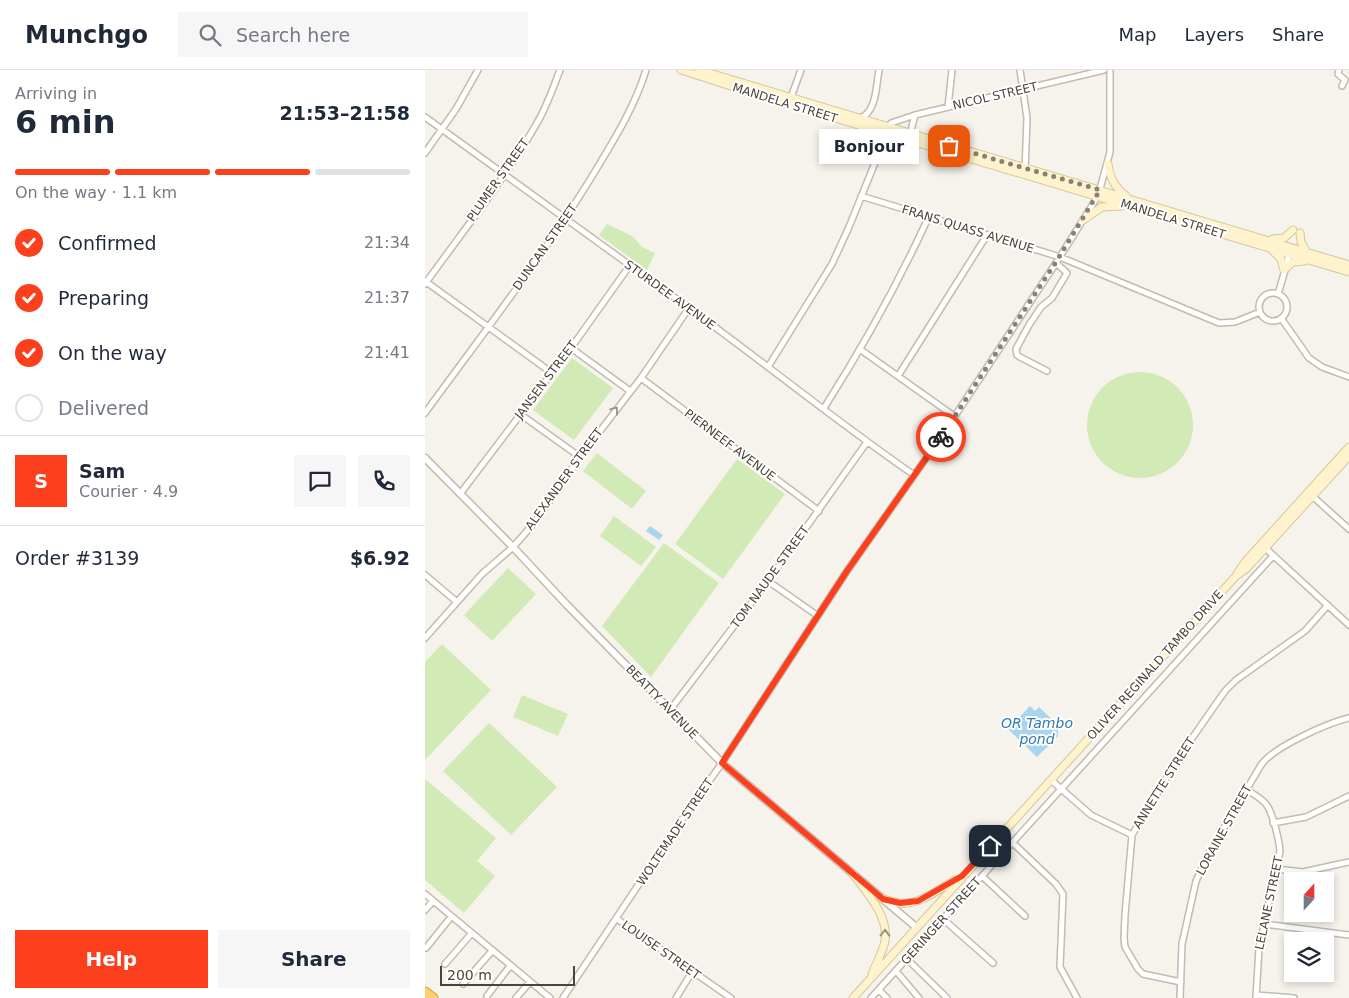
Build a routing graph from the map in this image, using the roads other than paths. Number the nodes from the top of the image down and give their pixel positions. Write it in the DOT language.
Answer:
graph roads {
  1 [pos="478,70"];
  2 [pos="560,70"];
  3 [pos="646,70"];
  4 [pos="681,70"];
  5 [pos="699,70"];
  6 [pos="801,70"];
  7 [pos="879,70"];
  8 [pos="952,70"];
  9 [pos="1020,70"];
  10 [pos="1104,70"];
  11 [pos="1109,70"];
  12 [pos="1339,70"];
  13 [pos="724,77"];
  14 [pos="1342,86"];
  15 [pos="1024,90"];
  16 [pos="789,101"];
  17 [pos="948,107"];
  18 [pos="915,115"];
  19 [pos="425,117"];
  20 [pos="858,119"];
  21 [pos="442,129"];
  22 [pos="887,131"];
  23 [pos="910,134"];
  24 [pos="425,153"];
  25 [pos="1108,164"];
  26 [pos="1025,171"];
  27 [pos="504,174"];
  28 [pos="1099,193"];
  29 [pos="861,196"];
  30 [pos="1130,203"];
  31 [pos="929,216"];
  32 [pos="565,220"];
  33 [pos="1083,220"];
  34 [pos="987,235"];
  35 [pos="1263,238"];
  36 [pos="1267,247"];
  37 [pos="1290,252"];
  38 [pos="1307,252"];
  39 [pos="1058,260"];
  40 [pos="1311,260"];
  41 [pos="630,265"];
  42 [pos="1349,265"];
  43 [pos="1284,270"];
  44 [pos="1349,272"];
  45 [pos="425,283"];
  46 [pos="1278,294"];
  47 [pos="689,308"];
  48 [pos="1260,312"];
  49 [pos="1281,318"];
  50 [pos="487,328"];
  51 [pos="571,348"];
  52 [pos="861,350"];
  53 [pos="768,367"];
  54 [pos="1047,371"];
  55 [pos="552,373"];
  56 [pos="898,376"];
  57 [pos="1349,377"];
  58 [pos="641,378"];
  59 [pos="630,391"];
  60 [pos="824,408"];
  61 [pos="425,413"];
  62 [pos="520,414"];
  63 [pos="954,416"];
  64 [pos="867,442"];
  65 [pos="1349,447"];
  66 [pos="1349,456"];
  67 [pos="580,457"];
  68 [pos="425,458"];
  69 [pos="914,475"];
  70 [pos="460,494"];
  71 [pos="1310,494"];
  72 [pos="819,511"];
  73 [pos="1349,529"];
  74 [pos="1263,546"];
  75 [pos="513,547"];
  76 [pos="1273,556"];
  77 [pos="425,575"];
  78 [pos="768,581"];
  79 [pos="457,602"];
  80 [pos="1328,606"];
  81 [pos="818,616"];
  82 [pos="1349,625"];
  83 [pos="425,638"];
  84 [pos="671,710"];
  85 [pos="1349,718"];
  86 [pos="722,763"];
  87 [pos="1051,780"];
  88 [pos="1062,789"];
  89 [pos="1246,789"];
  90 [pos="1349,796"];
  91 [pos="1273,823"];
  92 [pos="1132,835"];
  93 [pos="1013,843"];
  94 [pos="1349,862"];
  95 [pos="1276,870"];
  96 [pos="853,874"];
  97 [pos="962,876"];
  98 [pos="982,876"];
  99 [pos="425,894"];
  100 [pos="883,899"];
  101 [pos="433,901"];
  102 [pos="425,910"];
  103 [pos="1025,916"];
  104 [pos="451,917"];
  105 [pos="617,919"];
  106 [pos="943,919"];
  107 [pos="1264,924"];
  108 [pos="916,927"];
  109 [pos="471,934"];
  110 [pos="1349,935"];
  111 [pos="427,948"];
  112 [pos="493,951"];
  113 [pos="907,959"];
  114 [pos="993,963"];
  115 [pos="445,964"];
  116 [pos="510,966"];
  117 [pos="896,971"];
  118 [pos="692,972"];
  119 [pos="870,979"];
  120 [pos="530,982"];
  121 [pos="1181,982"];
  122 [pos="463,984"];
  123 [pos="879,990"];
  124 [pos="425,993"];
  125 [pos="487,996"];
  126 [pos="1256,997"];
  127 [pos="432,998"];
  128 [pos="516,998"];
  129 [pos="550,998"];
  130 [pos="563,998"];
  131 [pos="676,998"];
  132 [pos="731,998"];
  133 [pos="853,998"];
  134 [pos="871,998"];
  135 [pos="887,998"];
  136 [pos="919,998"];
  137 [pos="947,998"];
  138 [pos="1077,998"];
  139 [pos="1180,998"];
  140 [pos="1294,998"];
  1 -- 21 [label="street"];
  2 -- 27 [label="street, PLUMER STREET"];
  3 -- 32 [label="street, DUNCAN STREET"];
  4 -- 13 [label="main road, MANDELA STREET"];
  5 -- 13 [label="main road, MANDELA STREET"];
  6 -- 16 [label="street"];
  7 -- 20 [label="street"];
  8 -- 17 [label="street"];
  9 -- 15 [label="street"];
  10 -- 15 [label="street, NICOL STREET"];
  11 -- 25 [label="street, WOLTEMADE STREET"];
  12 -- 14 [label="street"];
  13 -- 16 [label="main road, MANDELA STREET"];
  15 -- 17 [label="street, NICOL STREET"];
  15 -- 26 [label="street"];
  16 -- 20 [label="main road, MANDELA STREET"];
  16 -- 22 [label="main road, MANDELA STREET"];
  17 -- 18 [label="street, NICOL STREET"];
  18 -- 22 [label="street, NICOL STREET"];
  18 -- 23 [label="street"];
  19 -- 21 [label="street, STURDEE AVENUE"];
  20 -- 22 [label="main road, MANDELA STREET"];
  21 -- 24 [label="street"];
  21 -- 27 [label="street, STURDEE AVENUE"];
  22 -- 23 [label="main road, MANDELA STREET"];
  22 -- 26 [label="main road, MANDELA STREET"];
  22 -- 29 [label="street"];
  23 -- 26 [label="main road, MANDELA STREET"];
  25 -- 28 [label="street, WOLTEMADE STREET"];
  25 -- 30 [label="main road"];
  26 -- 28 [label="main road, MANDELA STREET"];
  27 -- 32 [label="street, STURDEE AVENUE"];
  27 -- 45 [label="street, PLUMER STREET"];
  28 -- 30 [label="main road, MANDELA STREET"];
  28 -- 33 [label="street, WOLTEMADE STREET"];
  29 -- 31 [label="street, FRANS QUASS AVENUE"];
  29 -- 53 [label="street"];
  30 -- 33 [label="main road"];
  30 -- 35 [label="main road, MANDELA STREET"];
  30 -- 36 [label="main road, MANDELA STREET"];
  31 -- 34 [label="street, FRANS QUASS AVENUE"];
  31 -- 52 [label="street"];
  32 -- 41 [label="street, STURDEE AVENUE"];
  32 -- 50 [label="street, DUNCAN STREET"];
  33 -- 39 [label="street, WOLTEMADE STREET"];
  34 -- 39 [label="street, FRANS QUASS AVENUE"];
  34 -- 56 [label="street"];
  35 -- 37 [label="main road, MANDELA STREET"];
  35 -- 38 [label="main road"];
  36 -- 37 [label="main road, MANDELA STREET"];
  36 -- 43 [label="main road"];
  37 -- 38 [label="main road, MANDELA STREET"];
  37 -- 40 [label="main road, MANDELA STREET"];
  37 -- 43 [label="street"];
  38 -- 42 [label="main road, MANDELA STREET"];
  39 -- 48 [label="street, FRANS QUASS AVENUE"];
  39 -- 54 [label="street"];
  39 -- 63 [label="street, WOLTEMADE STREET"];
  40 -- 43 [label="main road"];
  40 -- 44 [label="main road, MANDELA STREET"];
  41 -- 47 [label="street, STURDEE AVENUE"];
  41 -- 51 [label="street, JANSEN STREET"];
  43 -- 46 [label="street"];
  45 -- 50 [label="street"];
  46 -- 48 [label="street"];
  46 -- 49 [label="street"];
  47 -- 53 [label="street, STURDEE AVENUE"];
  47 -- 58 [label="street, ALEXANDER STREET"];
  48 -- 49 [label="street"];
  49 -- 57 [label="street"];
  50 -- 55 [label="street"];
  50 -- 61 [label="street, DUNCAN STREET"];
  51 -- 55 [label="street, JANSEN STREET"];
  51 -- 59 [label="street"];
  52 -- 56 [label="street"];
  52 -- 60 [label="street"];
  53 -- 60 [label="street, STURDEE AVENUE"];
  55 -- 62 [label="street, JANSEN STREET"];
  56 -- 63 [label="street"];
  58 -- 59 [label="street, ALEXANDER STREET"];
  58 -- 72 [label="street, PIERNEEF AVENUE"];
  67 -- 59 [label="street, ALEXANDER STREET, one-way"];
  60 -- 64 [label="street, STURDEE AVENUE"];
  62 -- 67 [label="street"];
  62 -- 70 [label="street, JANSEN STREET"];
  63 -- 69 [label="street, WOLTEMADE STREET"];
  64 -- 69 [label="street, STURDEE AVENUE"];
  64 -- 72 [label="street, TOM NAUDE STREET"];
  65 -- 71 [label="main road, OLIVER REGINALD TAMBO DRIVE"];
  66 -- 71 [label="main road, OLIVER REGINALD TAMBO DRIVE"];
  67 -- 75 [label="street, ALEXANDER STREET"];
  68 -- 70 [label="street, BEATTY AVENUE"];
  69 -- 81 [label="street, WOLTEMADE STREET"];
  70 -- 75 [label="street, BEATTY AVENUE"];
  71 -- 73 [label="street"];
  71 -- 74 [label="main road, OLIVER REGINALD TAMBO DRIVE"];
  72 -- 78 [label="street, TOM NAUDE STREET"];
  74 -- 76 [label="street"];
  74 -- 87 [label="main road, OLIVER REGINALD TAMBO DRIVE"];
  75 -- 79 [label="street, ALEXANDER STREET"];
  75 -- 84 [label="street, BEATTY AVENUE"];
  76 -- 80 [label="street"];
  76 -- 88 [label="street, GERINGER STREET"];
  77 -- 79 [label="street"];
  78 -- 81 [label="street"];
  78 -- 84 [label="street, TOM NAUDE STREET"];
  79 -- 83 [label="street, ALEXANDER STREET"];
  80 -- 82 [label="street"];
  80 -- 92 [label="street, ANNETTE STREET"];
  81 -- 86 [label="street, WOLTEMADE STREET"];
  84 -- 86 [label="street, BEATTY AVENUE"];
  85 -- 89 [label="street, LORAINE STREET"];
  86 -- 96 [label="street, BEATTY AVENUE"];
  86 -- 105 [label="street, WOLTEMADE STREET"];
  87 -- 88 [label="street"];
  87 -- 97 [label="main road, OLIVER REGINALD TAMBO DRIVE"];
  88 -- 92 [label="street"];
  88 -- 93 [label="street, GERINGER STREET"];
  89 -- 91 [label="street, LELANE STREET"];
  89 -- 121 [label="street, LORAINE STREET"];
  90 -- 91 [label="street"];
  91 -- 95 [label="street, LELANE STREET"];
  92 -- 121 [label="street, ANNETTE STREET"];
  93 -- 98 [label="street, GERINGER STREET"];
  93 -- 138 [label="street"];
  94 -- 95 [label="street"];
  95 -- 107 [label="street, LELANE STREET"];
  96 -- 100 [label="street, BEATTY AVENUE"];
  119 -- 96 [label="main road, one-way"];
  97 -- 100 [label="main road"];
  97 -- 108 [label="main road, OLIVER REGINALD TAMBO DRIVE"];
  98 -- 103 [label="street"];
  98 -- 106 [label="street, GERINGER STREET"];
  99 -- 101 [label="street"];
  100 -- 108 [label="street, BEATTY AVENUE"];
  101 -- 102 [label="street"];
  101 -- 104 [label="street"];
  104 -- 109 [label="street"];
  104 -- 111 [label="street"];
  105 -- 118 [label="street, LOUISE STREET"];
  105 -- 130 [label="street, WOLTEMADE STREET"];
  106 -- 113 [label="street, GERINGER STREET"];
  106 -- 114 [label="street"];
  107 -- 110 [label="street"];
  107 -- 126 [label="street, LELANE STREET"];
  108 -- 119 [label="main road, OLIVER REGINALD TAMBO DRIVE"];
  109 -- 112 [label="street"];
  109 -- 115 [label="street"];
  112 -- 116 [label="street"];
  112 -- 122 [label="street"];
  113 -- 117 [label="street, GERINGER STREET"];
  113 -- 137 [label="street"];
  116 -- 120 [label="street"];
  116 -- 125 [label="street"];
  117 -- 123 [label="street, GERINGER STREET"];
  117 -- 136 [label="street"];
  118 -- 131 [label="street"];
  118 -- 132 [label="street, LOUISE STREET"];
  119 -- 133 [label="main road, OLIVER REGINALD TAMBO DRIVE"];
  120 -- 128 [label="street"];
  120 -- 129 [label="street"];
  121 -- 139 [label="street, LORAINE STREET"];
  123 -- 134 [label="street, GERINGER STREET"];
  123 -- 135 [label="street"];
  124 -- 127 [label="highway"];
  126 -- 140 [label="street"];
}
